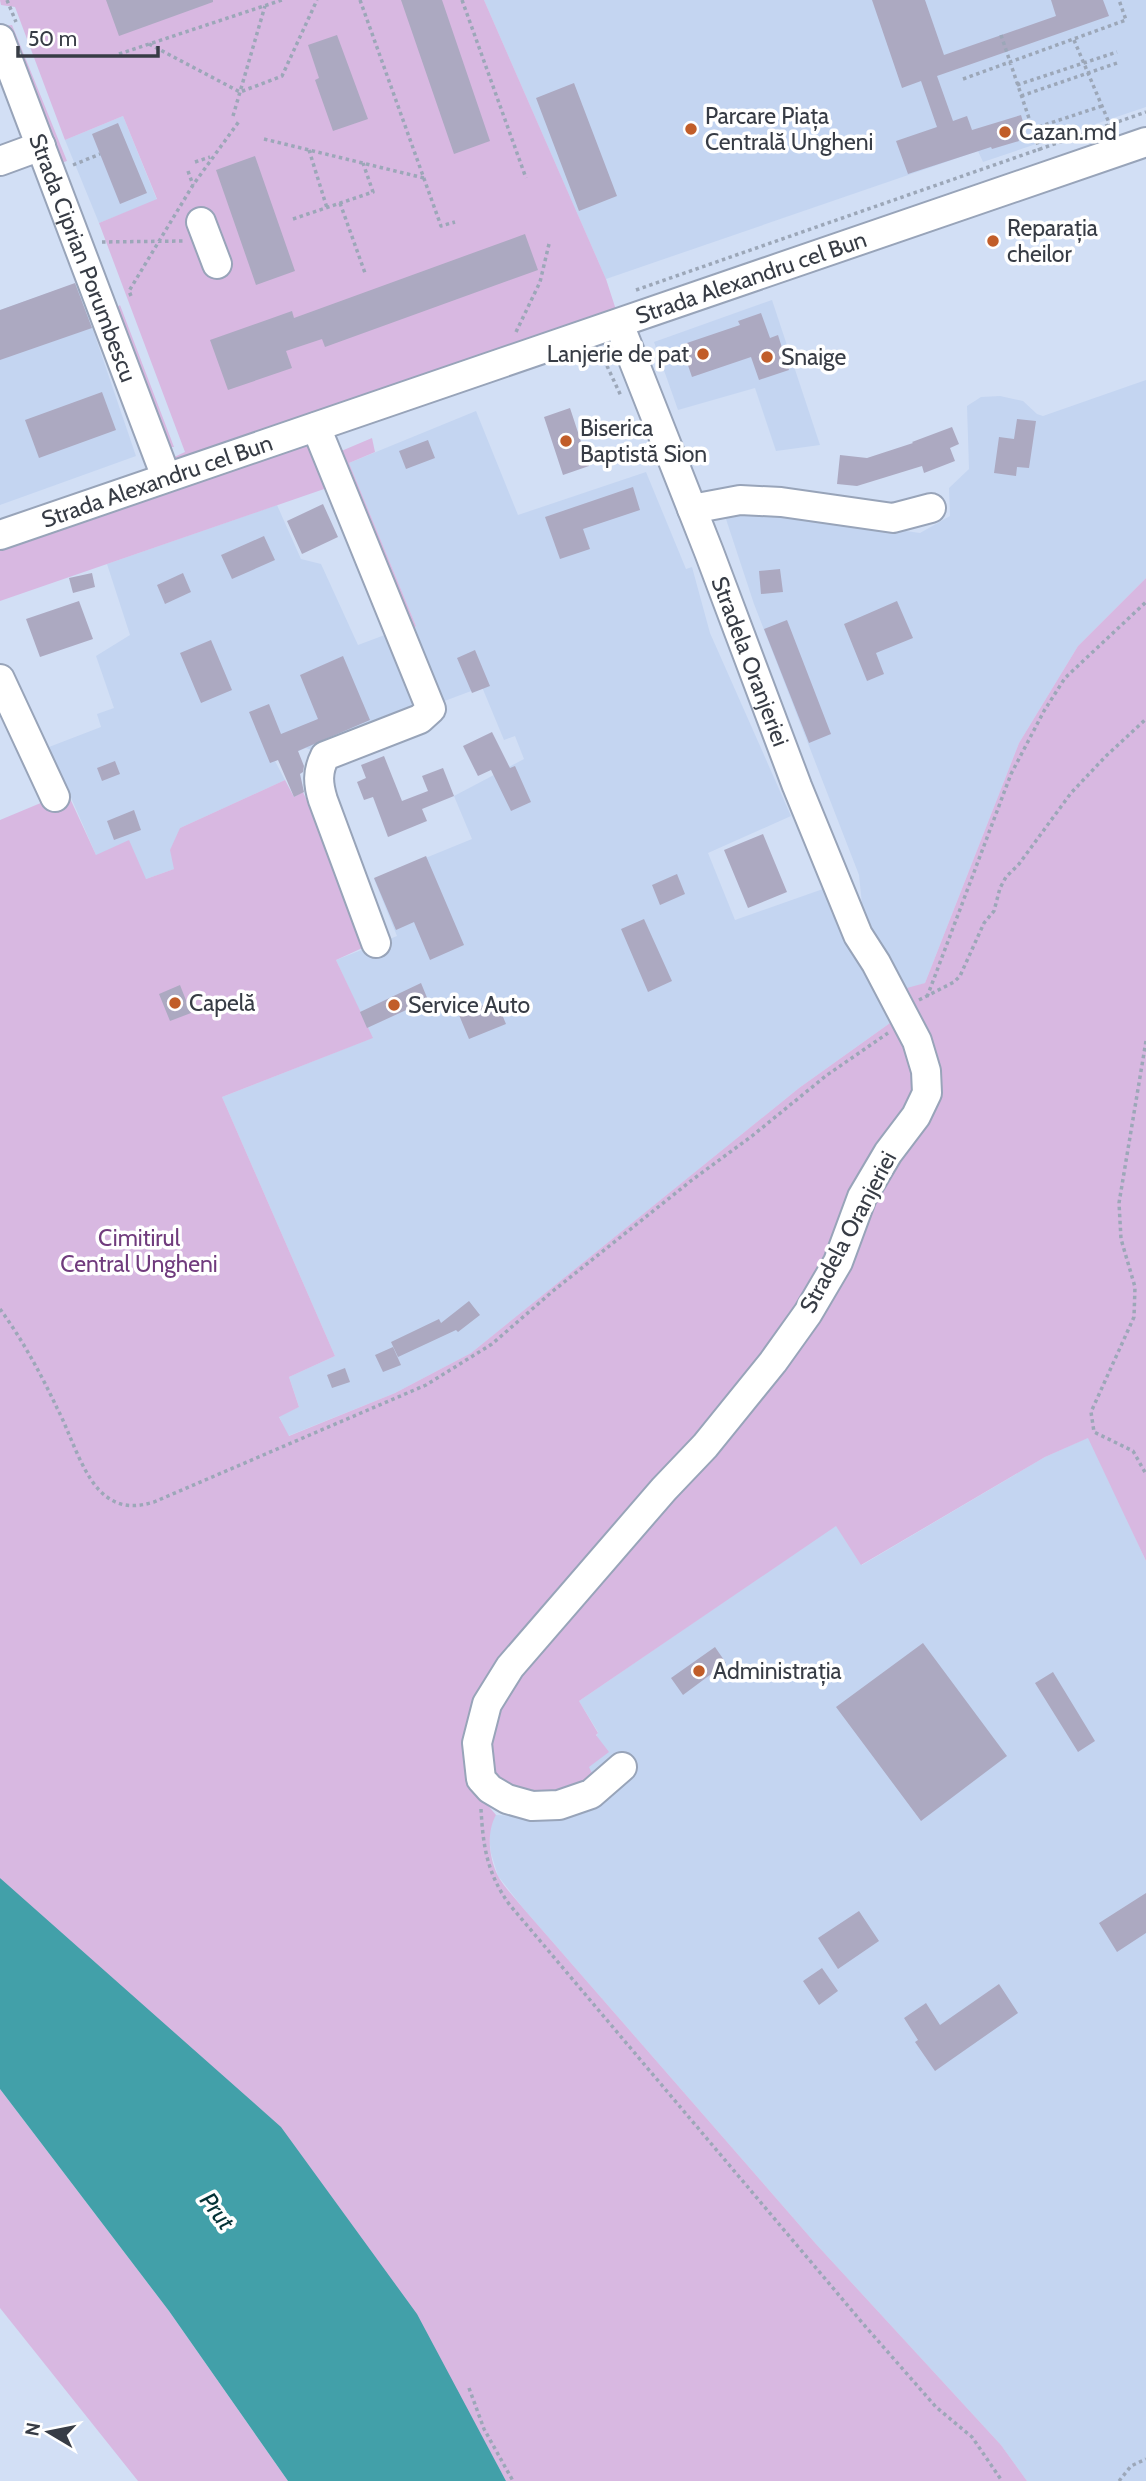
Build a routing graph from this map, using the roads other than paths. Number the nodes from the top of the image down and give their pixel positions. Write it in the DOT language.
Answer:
graph roads {
  1 [pos="0,39"];
  2 [pos="1146,142"];
  3 [pos="41,146"];
  4 [pos="0,161"];
  5 [pos="619,324"];
  6 [pos="316,427"];
  7 [pos="166,477"];
  8 [pos="931,508"];
  9 [pos="692,509"];
  10 [pos="0,535"];
  11 [pos="0,679"];
  12 [pos="55,797"];
  13 [pos="376,943"];
  14 [pos="622,1767"];
  1 -- 3 [label="street, Strada Ciprian Porumbescu"];
  2 -- 5 [label="street, Strada Alexandru cel Bun"];
  3 -- 4 [label="street"];
  3 -- 7 [label="street, Strada Ciprian Porumbescu"];
  5 -- 6 [label="street, Strada Alexandru cel Bun"];
  5 -- 9 [label="street, Stradela Oranjeriei"];
  6 -- 7 [label="street, Strada Alexandru cel Bun"];
  6 -- 13 [label="street"];
  7 -- 10 [label="street, Strada Alexandru cel Bun"];
  8 -- 9 [label="street"];
  9 -- 14 [label="street, Stradela Oranjeriei"];
  11 -- 12 [label="street"];
}
